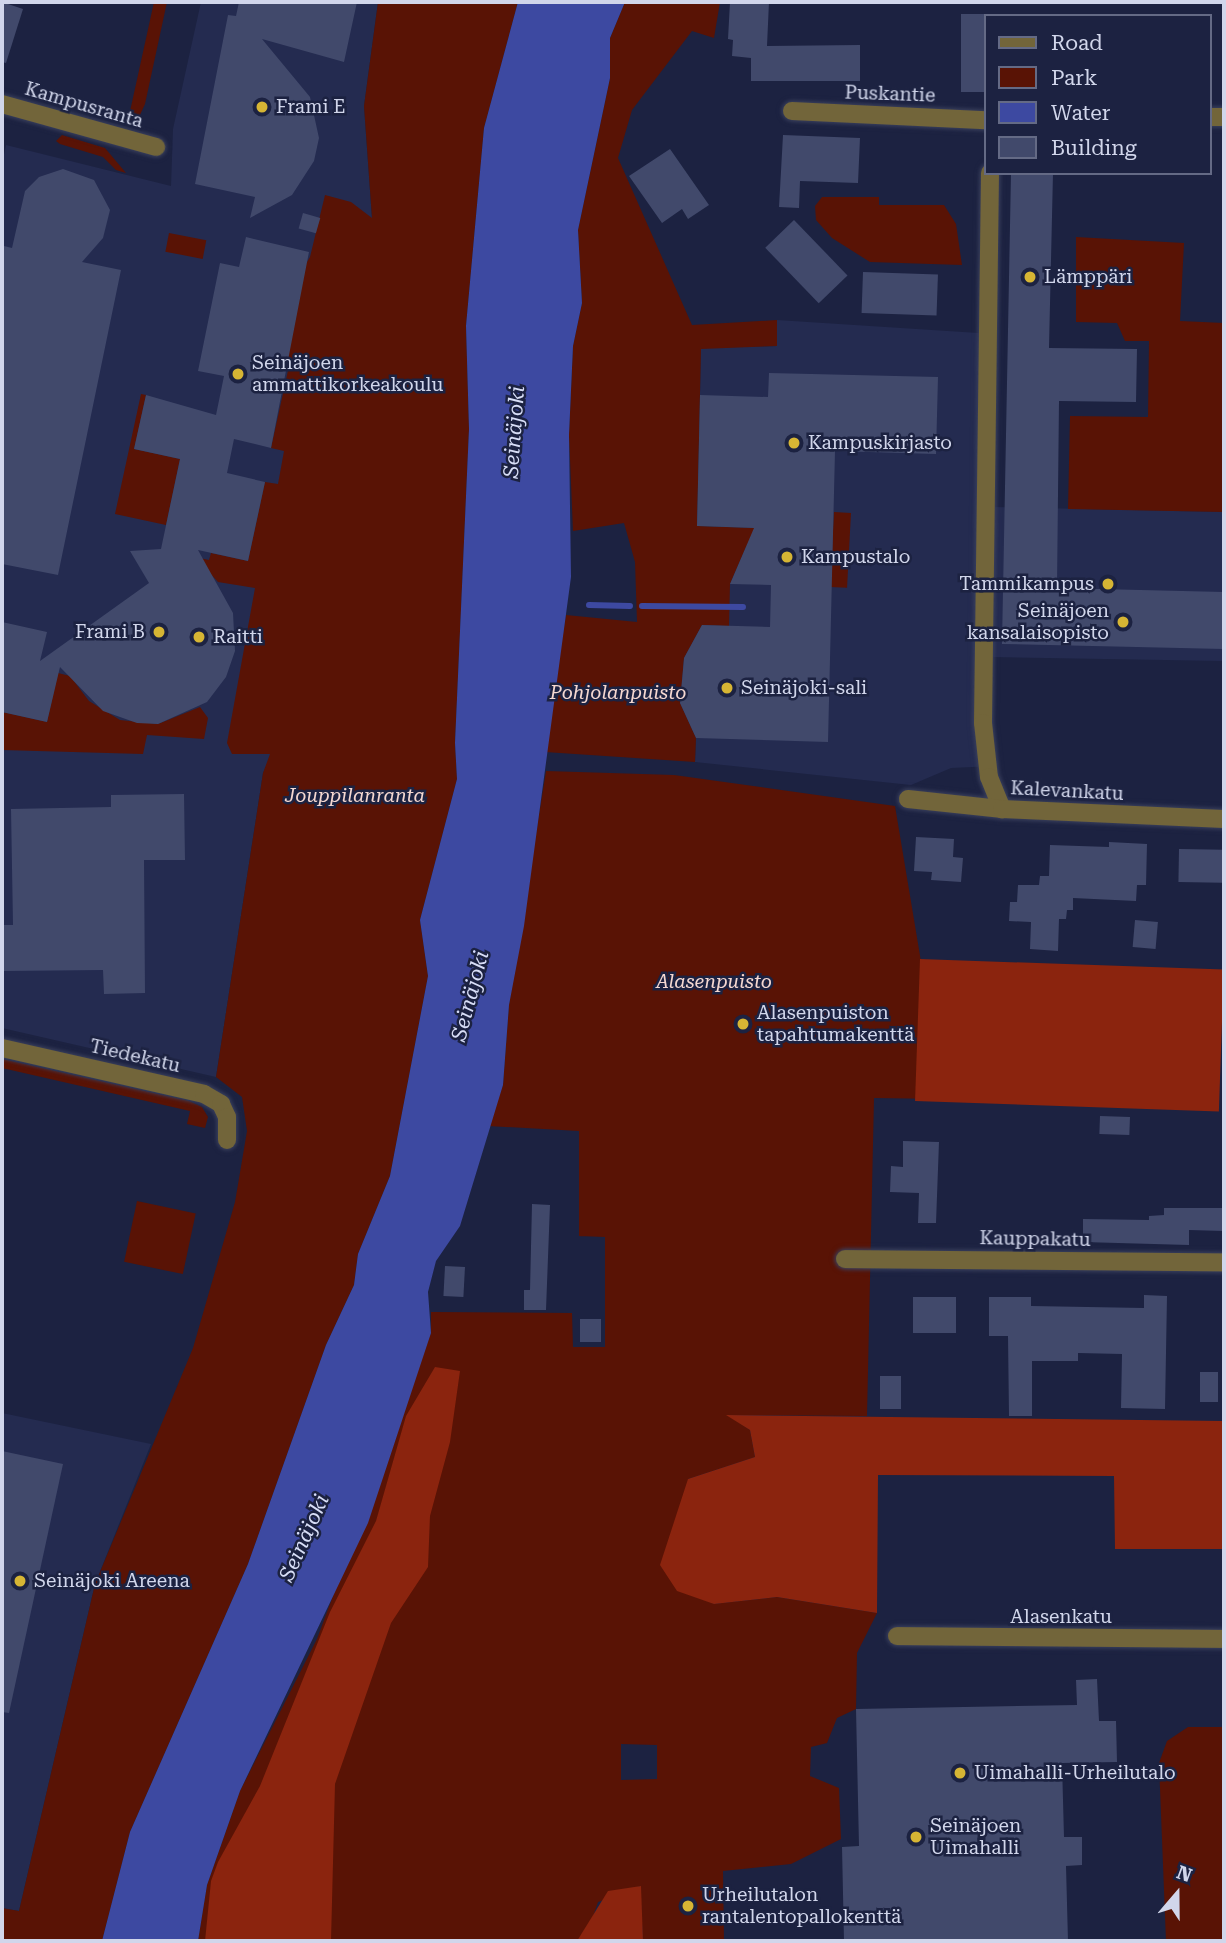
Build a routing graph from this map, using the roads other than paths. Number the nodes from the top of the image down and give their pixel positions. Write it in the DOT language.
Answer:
graph roads {
  1 [pos="2,104"];
  2 [pos="792,111"];
  3 [pos="984,120"];
  4 [pos="156,147"];
  5 [pos="990,175"];
  6 [pos="908,799"];
  7 [pos="1002,809"];
  8 [pos="1224,819"];
  9 [pos="2,1048"];
  10 [pos="227,1140"];
  11 [pos="845,1259"];
  12 [pos="1224,1262"];
  13 [pos="897,1636"];
  14 [pos="1224,1639"];
  1 -- 4 [label="street, Kampusranta"];
  2 -- 3 [label="street, Puskantie"];
  5 -- 7 [label="street"];
  6 -- 7 [label="street, Kalevankatu"];
  7 -- 8 [label="street, Kalevankatu"];
  9 -- 10 [label="street, Tiedekatu"];
  11 -- 12 [label="street, Kauppakatu"];
  13 -- 14 [label="street, Alasenkatu"];
}
